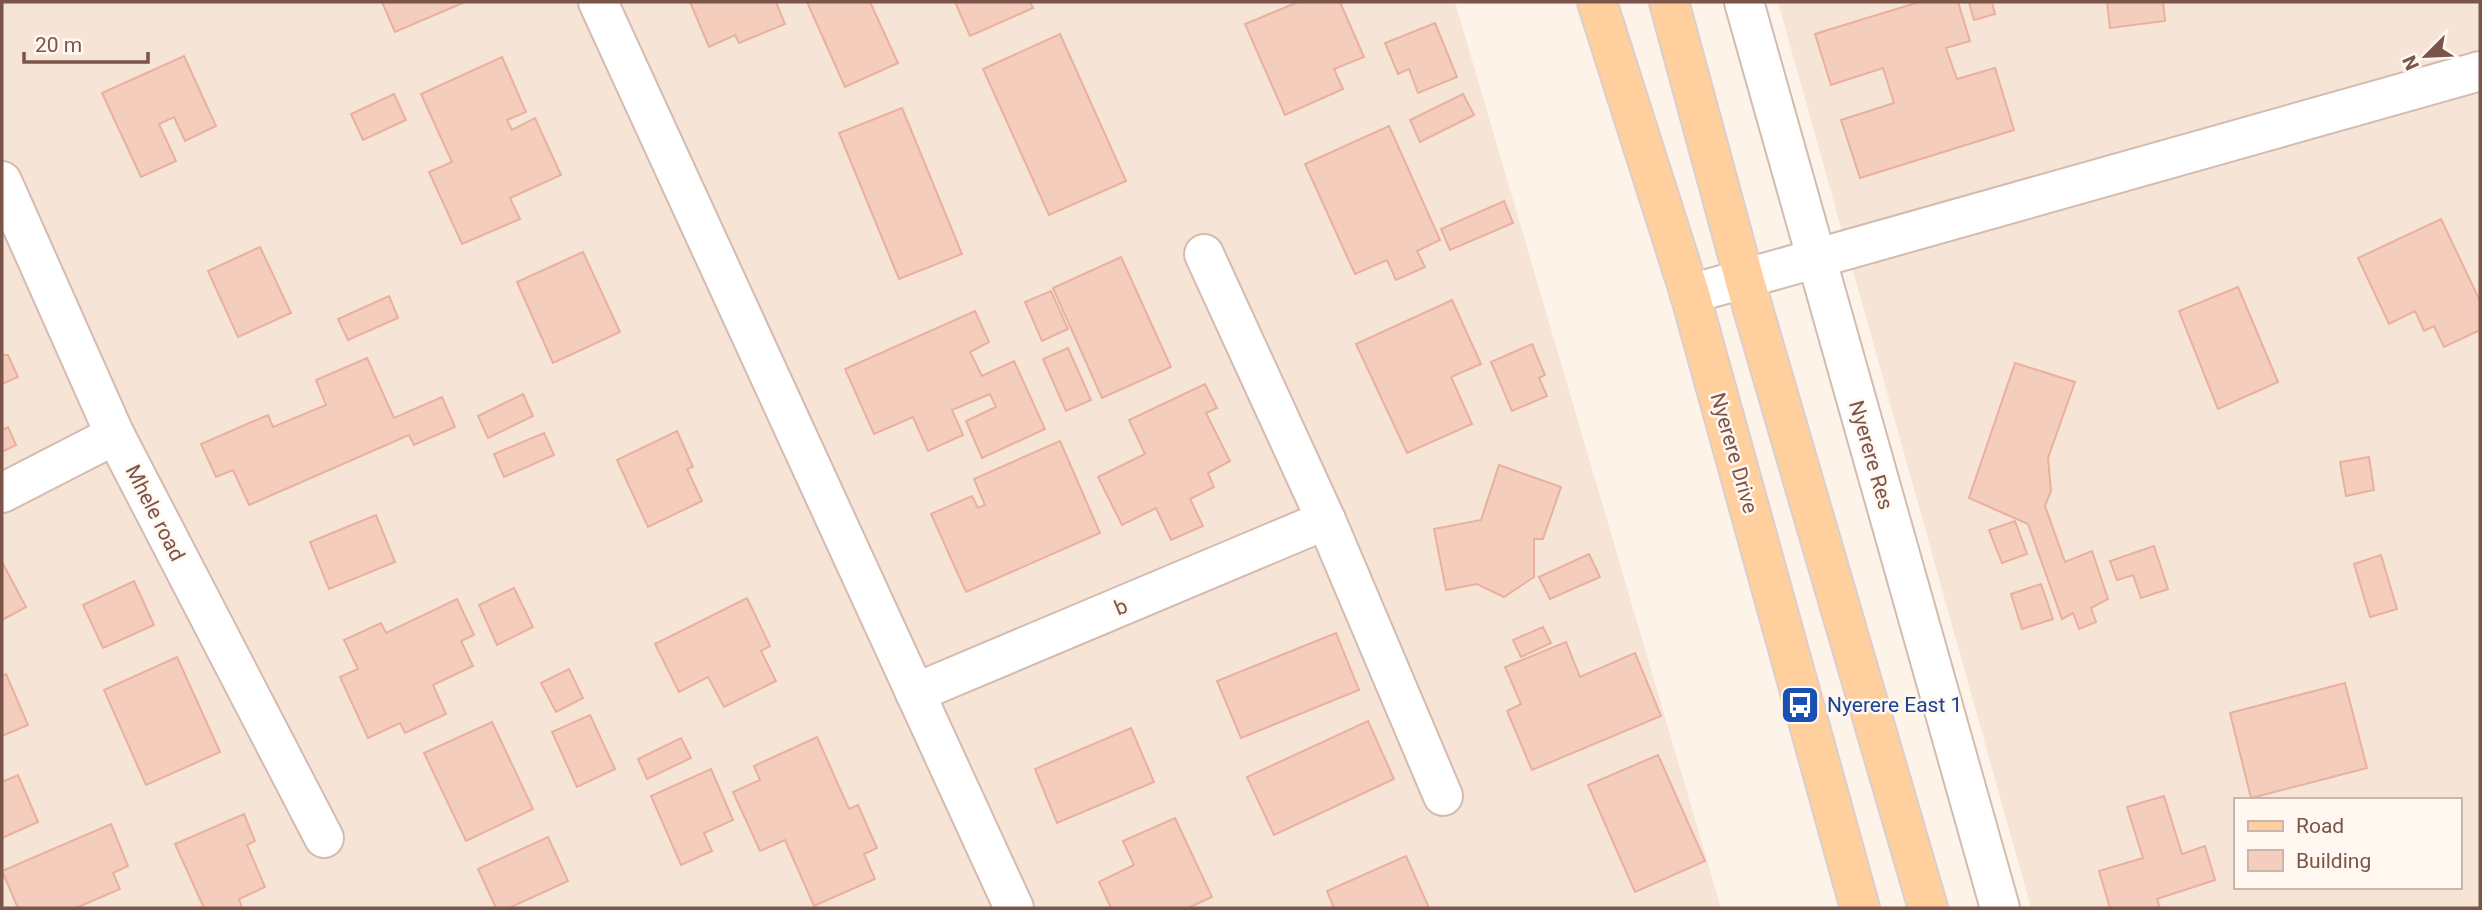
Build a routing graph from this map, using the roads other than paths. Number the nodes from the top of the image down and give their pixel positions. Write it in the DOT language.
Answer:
graph roads {
  1 [pos="598,2"];
  2 [pos="1597,2"];
  3 [pos="1669,2"];
  4 [pos="1744,2"];
  5 [pos="2480,71"];
  6 [pos="2,181"];
  7 [pos="1204,254"];
  8 [pos="1815,259"];
  9 [pos="1745,278"];
  10 [pos="1690,294"];
  11 [pos="115,435"];
  12 [pos="2,493"];
  13 [pos="1326,520"];
  14 [pos="915,693"];
  15 [pos="1443,796"];
  16 [pos="324,838"];
  17 [pos="1014,908"];
  18 [pos="1860,908"];
  19 [pos="1928,908"];
  20 [pos="2000,908"];
  1 -- 14 [label="street"];
  2 -- 10 [label="main road, Nyerere Drive"];
  3 -- 9 [label="main road"];
  4 -- 8 [label="street, Nyerere Res"];
  5 -- 8 [label="street"];
  6 -- 11 [label="street, Mhele road"];
  7 -- 13 [label="street"];
  8 -- 9 [label="street"];
  8 -- 20 [label="street, Nyerere Res"];
  9 -- 10 [label="street"];
  9 -- 19 [label="main road"];
  10 -- 18 [label="main road, Nyerere Drive"];
  11 -- 12 [label="street"];
  11 -- 16 [label="street, Mhele road"];
  13 -- 14 [label="street, b"];
  13 -- 15 [label="street"];
  14 -- 17 [label="street"];
}
